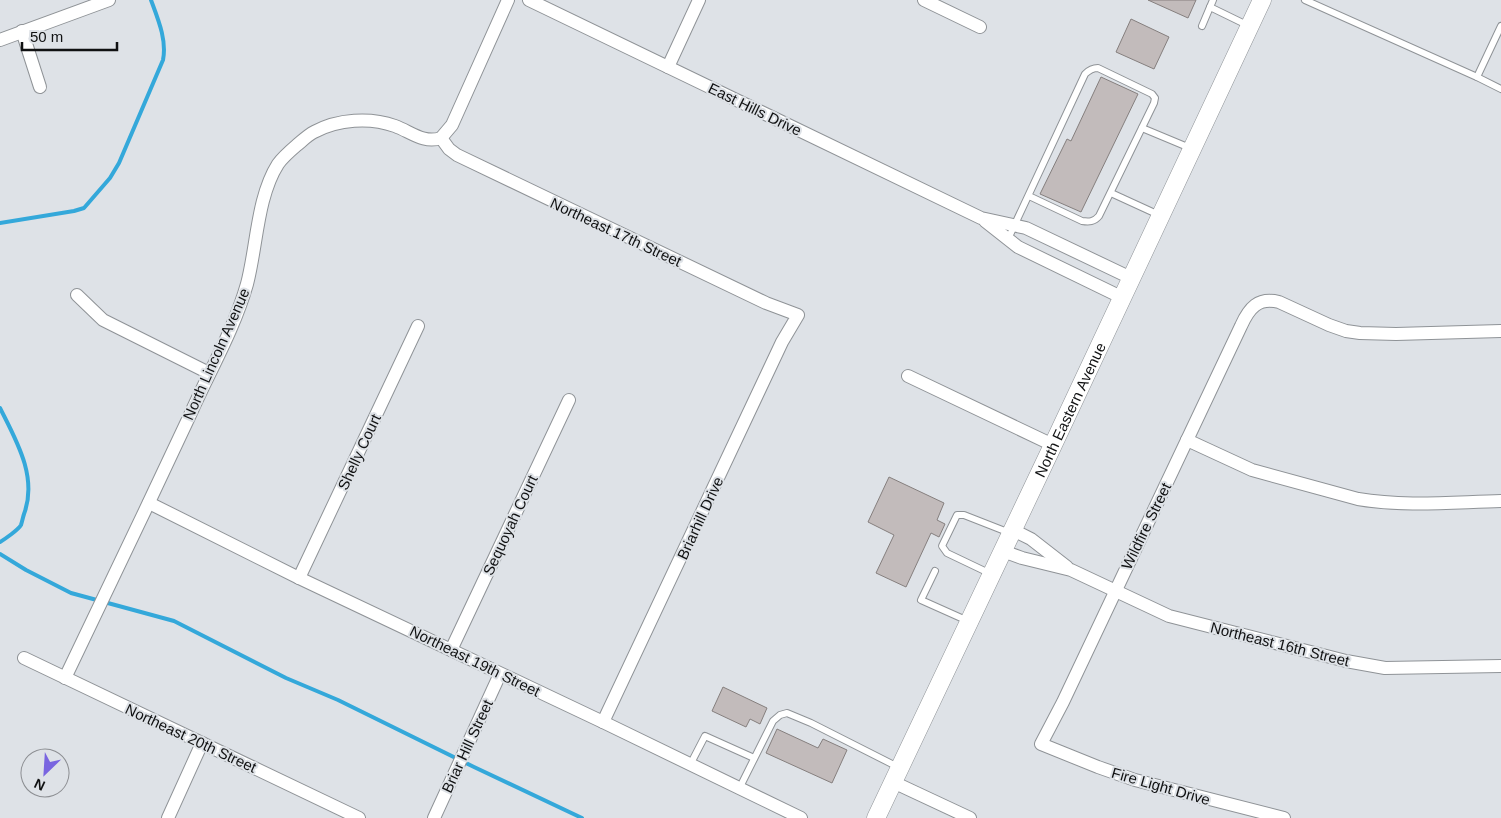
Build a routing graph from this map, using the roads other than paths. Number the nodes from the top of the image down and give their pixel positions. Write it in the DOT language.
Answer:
graph roads {
  1 [pos="109,0"];
  2 [pos="508,0"];
  3 [pos="529,0"];
  4 [pos="699,0"];
  5 [pos="924,0"];
  6 [pos="1213,0"];
  7 [pos="1262,0"];
  8 [pos="1305,0"];
  9 [pos="1315,2"];
  10 [pos="1210,7"];
  11 [pos="1202,26"];
  12 [pos="1249,26"];
  13 [pos="1501,26"];
  14 [pos="980,27"];
  15 [pos="22,31"];
  16 [pos="0,40"];
  17 [pos="668,67"];
  18 [pos="1477,77"];
  19 [pos="40,87"];
  20 [pos="1501,89"];
  21 [pos="1142,128"];
  22 [pos="441,138"];
  23 [pos="1191,149"];
  24 [pos="1111,193"];
  25 [pos="1029,196"];
  26 [pos="1160,215"];
  27 [pos="981,218"];
  28 [pos="1015,226"];
  29 [pos="1008,239"];
  30 [pos="1131,278"];
  31 [pos="77,295"];
  32 [pos="1122,297"];
  33 [pos="798,316"];
  34 [pos="418,326"];
  35 [pos="1501,331"];
  36 [pos="209,373"];
  37 [pos="908,376"];
  38 [pos="569,400"];
  39 [pos="1187,440"];
  40 [pos="1053,445"];
  41 [pos="1501,501"];
  42 [pos="149,503"];
  43 [pos="1012,532"];
  44 [pos="1003,550"];
  45 [pos="1071,570"];
  46 [pos="935,571"];
  47 [pos="992,574"];
  48 [pos="299,578"];
  49 [pos="1115,591"];
  50 [pos="969,622"];
  51 [pos="451,650"];
  52 [pos="24,658"];
  53 [pos="1501,666"];
  54 [pos="500,674"];
  55 [pos="65,678"];
  56 [pos="603,722"];
  57 [pos="202,743"];
  58 [pos="1042,744"];
  59 [pos="754,758"];
  60 [pos="690,765"];
  61 [pos="896,775"];
  62 [pos="739,789"];
  63 [pos="168,818"];
  64 [pos="359,818"];
  65 [pos="434,818"];
  66 [pos="801,818"];
  67 [pos="876,818"];
  68 [pos="970,818"];
  69 [pos="1284,818"];
  1 -- 15 [label="street"];
  2 -- 22 [label="street"];
  3 -- 17 [label="street, East Hills Drive"];
  4 -- 17 [label="street"];
  5 -- 14 [label="street"];
  6 -- 10 [label="lane"];
  7 -- 12 [label="main road, North Eastern Avenue"];
  8 -- 9 [label="lane"];
  9 -- 18 [label="lane"];
  10 -- 11 [label="lane"];
  10 -- 12 [label="lane"];
  12 -- 23 [label="main road, North Eastern Avenue"];
  13 -- 18 [label="lane"];
  15 -- 16 [label="street"];
  15 -- 19 [label="street"];
  17 -- 27 [label="street, East Hills Drive"];
  18 -- 20 [label="lane"];
  21 -- 23 [label="lane"];
  21 -- 24 [label="lane"];
  21 -- 25 [label="lane"];
  22 -- 33 [label="street, Northeast 17th Street"];
  22 -- 36 [label="street, North Lincoln Avenue"];
  23 -- 26 [label="main road, North Eastern Avenue"];
  24 -- 25 [label="lane"];
  24 -- 26 [label="lane"];
  25 -- 28 [label="lane"];
  26 -- 30 [label="main road, North Eastern Avenue"];
  27 -- 28 [label="street, East Hills Drive"];
  27 -- 29 [label="street, East Hills Drive"];
  28 -- 29 [label="lane"];
  28 -- 30 [label="street, East Hills Drive"];
  29 -- 32 [label="street, East Hills Drive"];
  30 -- 32 [label="main road, North Eastern Avenue"];
  31 -- 36 [label="street"];
  32 -- 40 [label="main road, North Eastern Avenue"];
  33 -- 56 [label="street, Briarhill Drive"];
  34 -- 48 [label="street, Shelly Court"];
  35 -- 39 [label="street, Wildfire Street"];
  36 -- 42 [label="street, North Lincoln Avenue"];
  37 -- 40 [label="street"];
  38 -- 51 [label="street, Sequoyah Court"];
  39 -- 41 [label="street"];
  39 -- 49 [label="street, Wildfire Street"];
  40 -- 43 [label="main road, North Eastern Avenue"];
  42 -- 48 [label="street, Northeast 19th Street"];
  42 -- 55 [label="street, North Lincoln Avenue"];
  43 -- 44 [label="main road, North Eastern Avenue"];
  43 -- 45 [label="street, Northeast 16th Street"];
  43 -- 47 [label="lane"];
  44 -- 45 [label="street, Northeast 16th Street"];
  44 -- 47 [label="main road, North Eastern Avenue"];
  45 -- 49 [label="street, Northeast 16th Street"];
  46 -- 50 [label="lane"];
  47 -- 50 [label="main road, North Eastern Avenue"];
  48 -- 51 [label="street, Northeast 19th Street"];
  49 -- 53 [label="street, Northeast 16th Street"];
  49 -- 58 [label="street, Wildfire Street"];
  50 -- 61 [label="main road, North Eastern Avenue"];
  51 -- 54 [label="street, Northeast 19th Street"];
  52 -- 55 [label="street, Northeast 20th Street"];
  54 -- 56 [label="street, Northeast 19th Street"];
  54 -- 65 [label="street, Briar Hill Street"];
  55 -- 57 [label="street, Northeast 20th Street"];
  56 -- 60 [label="street, Northeast 19th Street"];
  57 -- 63 [label="street"];
  57 -- 64 [label="street, Northeast 20th Street"];
  58 -- 69 [label="street, Fire Light Drive"];
  59 -- 60 [label="lane"];
  59 -- 61 [label="lane"];
  59 -- 62 [label="lane"];
  60 -- 62 [label="street, Northeast 19th Street"];
  61 -- 67 [label="main road, North Eastern Avenue"];
  61 -- 68 [label="street"];
  62 -- 66 [label="street, Northeast 19th Street"];
}
